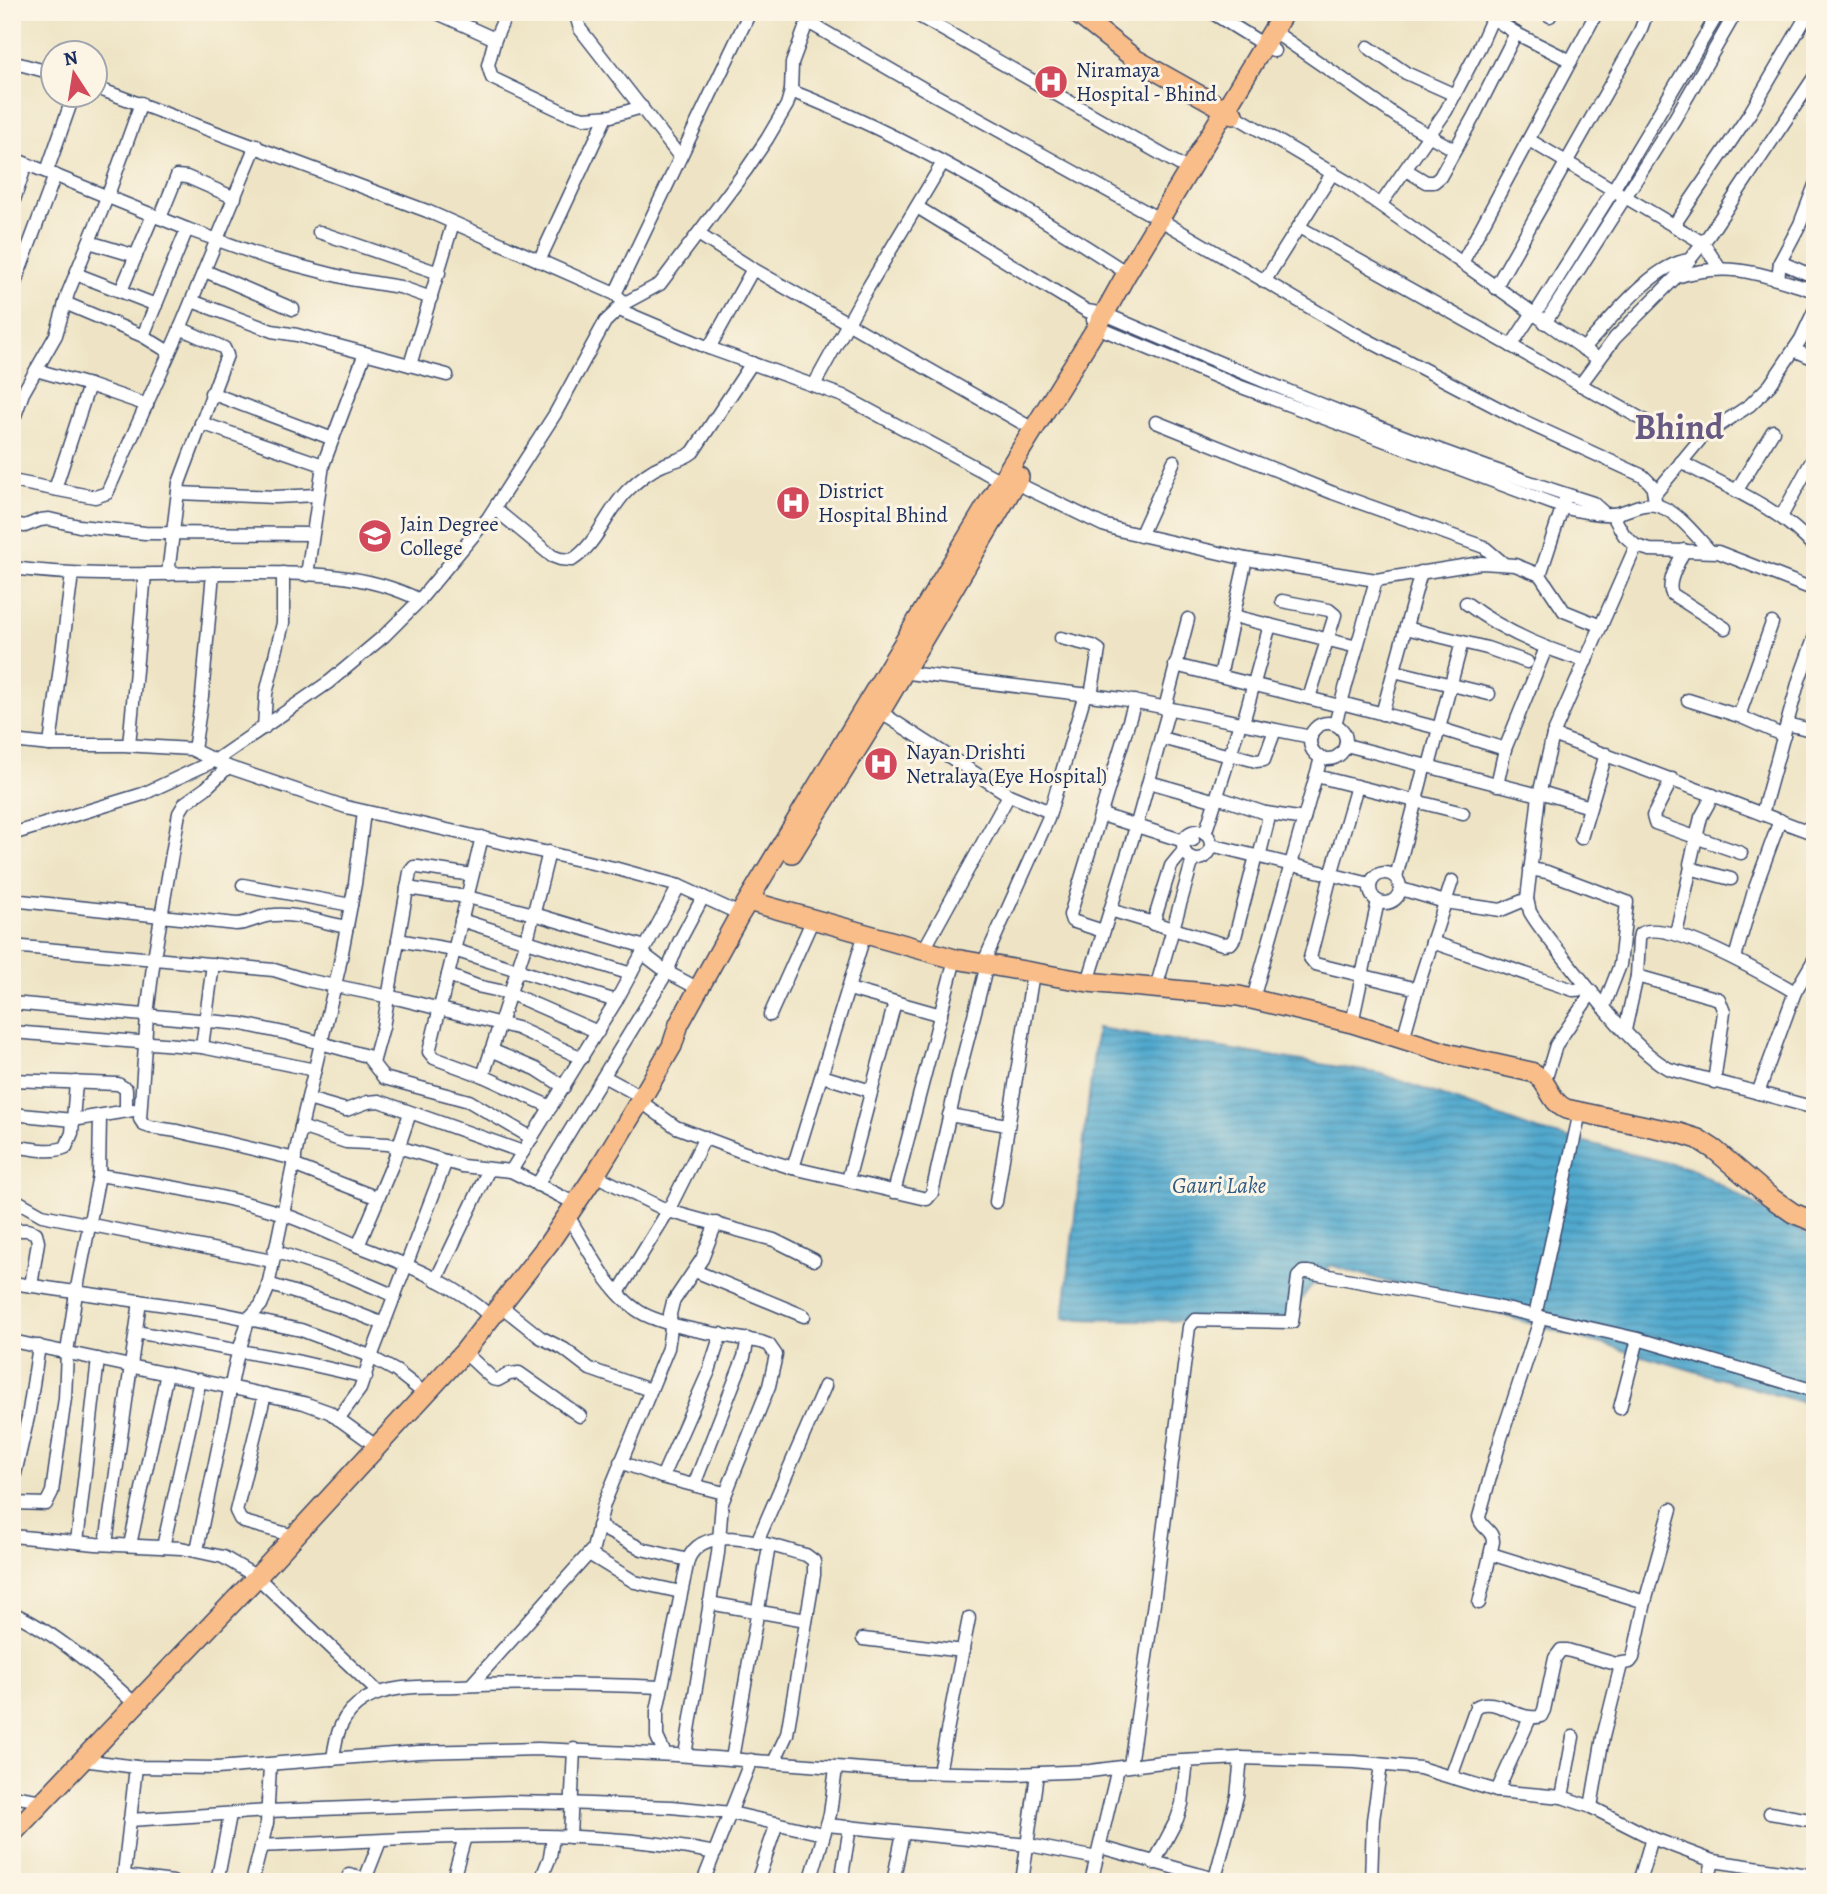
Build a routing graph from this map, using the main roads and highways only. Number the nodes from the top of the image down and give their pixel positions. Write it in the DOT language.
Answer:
graph roads {
  1 [pos="1074,12"];
  2 [pos="1284,12"];
  3 [pos="1297,12"];
  4 [pos="1273,41"];
  5 [pos="1229,112"];
  6 [pos="1164,221"];
  7 [pos="1102,320"];
  8 [pos="1007,480"];
  9 [pos="895,671"];
  10 [pos="749,906"];
  11 [pos="673,1046"];
  12 [pos="1815,1222"];
  13 [pos="12,1834"];
  1 -- 5 [label="highway"];
  2 -- 4 [label="highway"];
  3 -- 4 [label="highway"];
  4 -- 5 [label="highway"];
  5 -- 6 [label="highway"];
  5 -- 6 [label="highway"];
  6 -- 7 [label="highway"];
  6 -- 7 [label="highway"];
  7 -- 8 [label="highway"];
  7 -- 8 [label="highway"];
  8 -- 9 [label="highway"];
  9 -- 10 [label="highway"];
  9 -- 10 [label="highway"];
  10 -- 11 [label="highway"];
  10 -- 11 [label="highway"];
  10 -- 12 [label="highway"];
  11 -- 13 [label="highway"];
}
